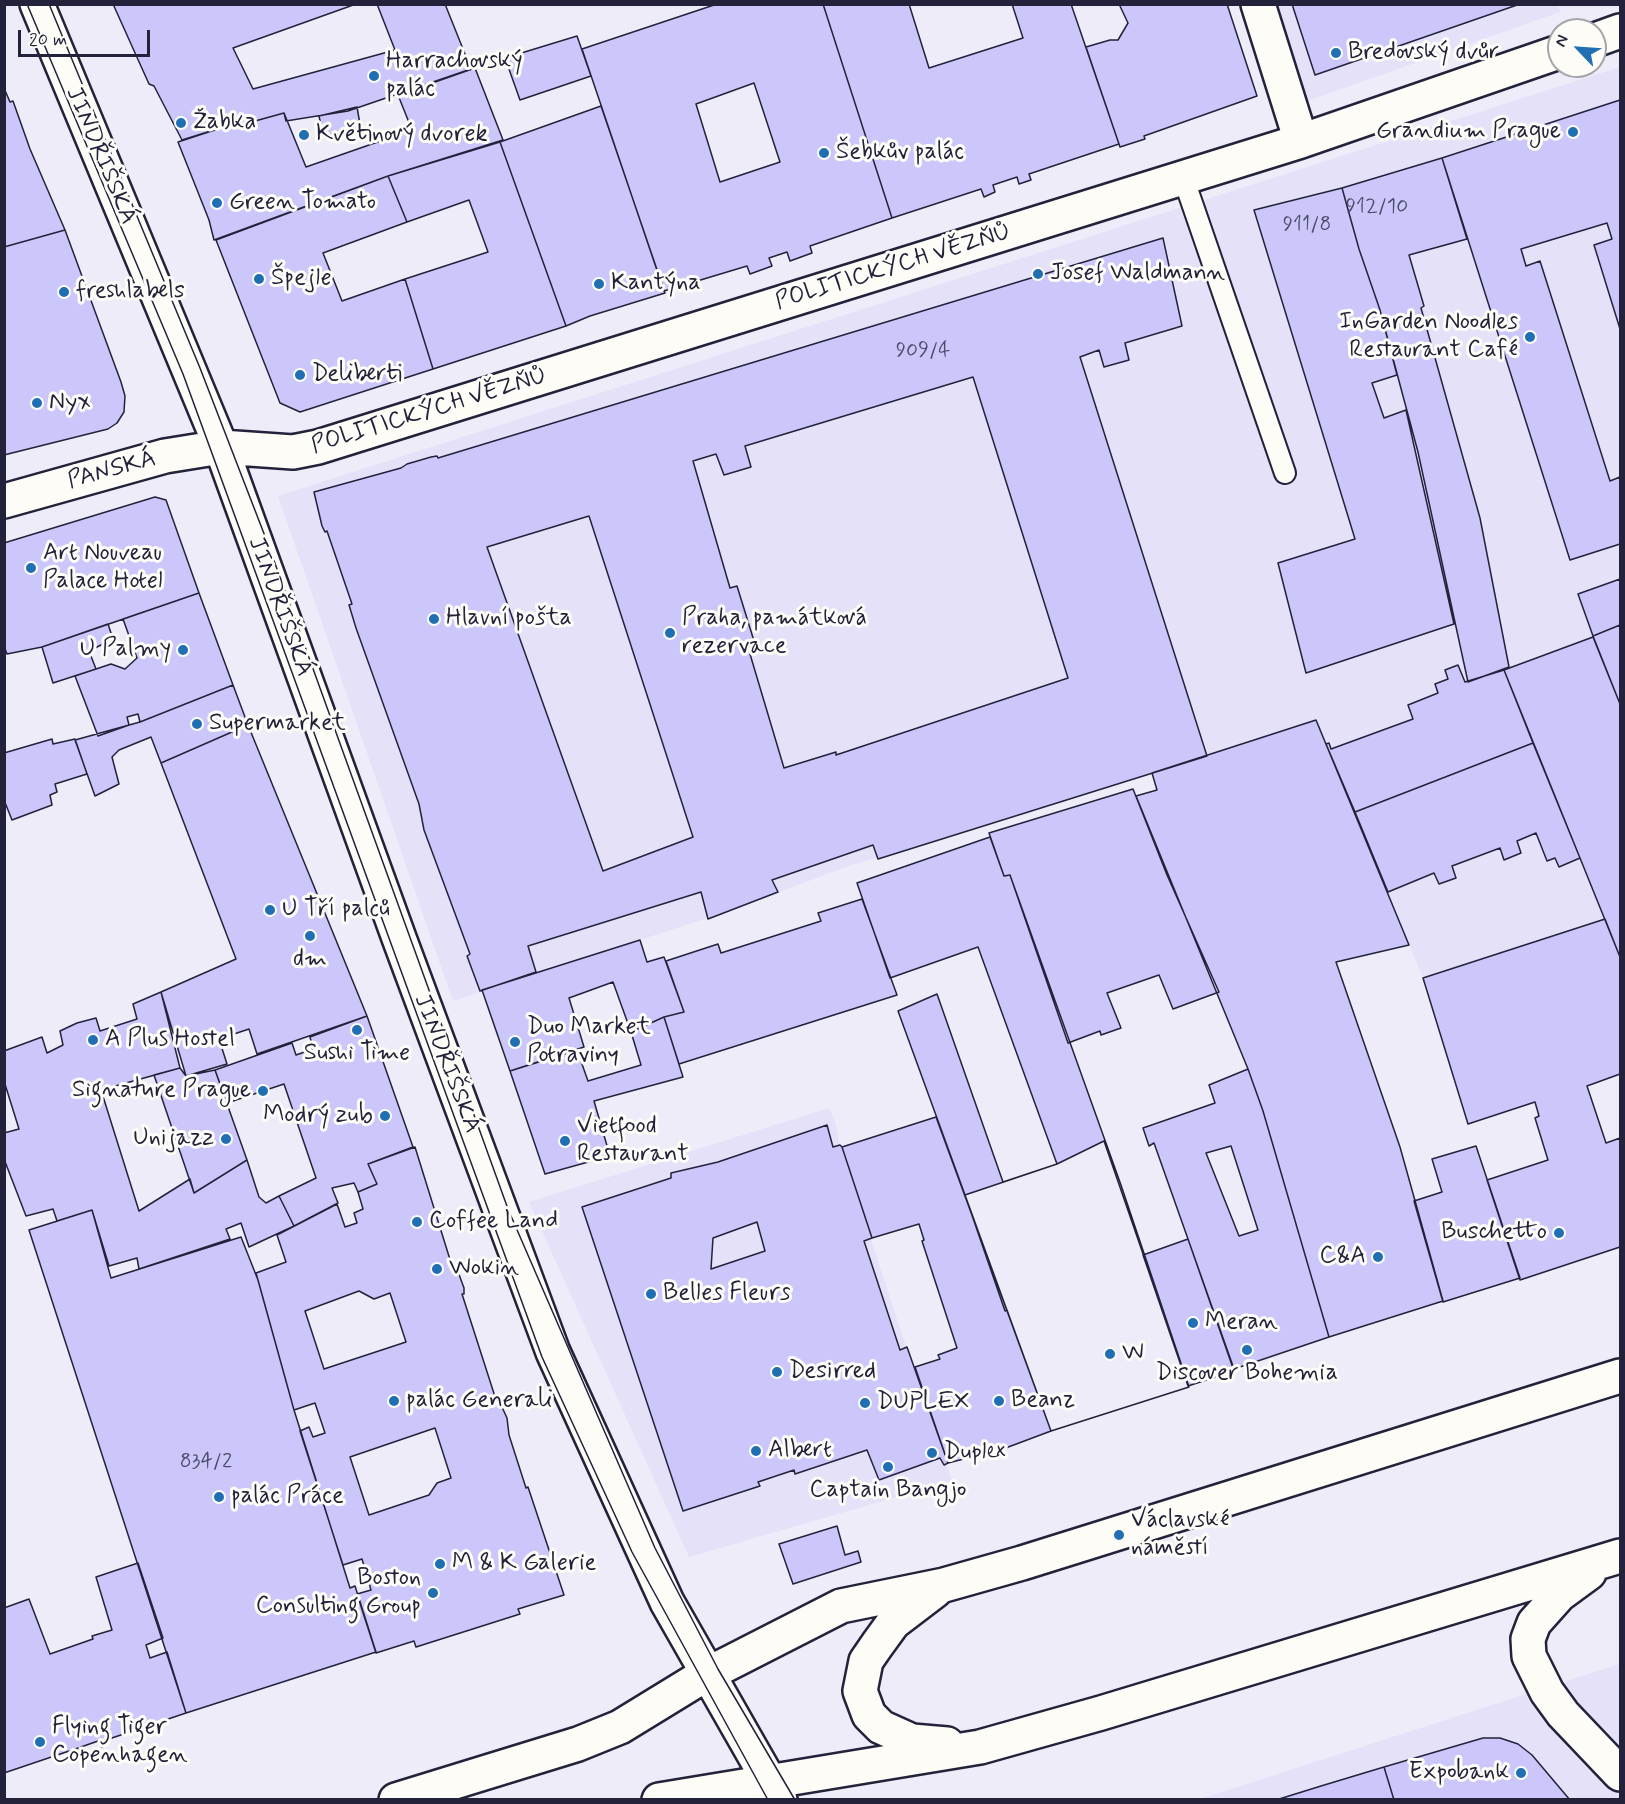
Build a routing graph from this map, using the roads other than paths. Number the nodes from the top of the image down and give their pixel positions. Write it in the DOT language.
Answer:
graph roads {
  1 [pos="37,4"];
  2 [pos="1258,4"];
  3 [pos="1547,56"];
  4 [pos="1301,141"];
  5 [pos="1183,177"];
  6 [pos="221,447"];
  7 [pos="1285,473"];
  8 [pos="4,501"];
  9 [pos="1620,1376"];
  10 [pos="1620,1557"];
  11 [pos="944,1585"];
  12 [pos="709,1674"];
  13 [pos="980,1747"];
  14 [pos="1620,1774"];
  15 [pos="775,1791"];
  16 [pos="396,1800"];
  17 [pos="659,1800"];
  1 -- 6 [label="street, JINDŘIŠSKÁ"];
  2 -- 4 [label="street"];
  3 -- 4 [label="street, POLITICKÝCH VĚZŇŮ"];
  4 -- 5 [label="street, POLITICKÝCH VĚZŇŮ"];
  5 -- 6 [label="street, POLITICKÝCH VĚZŇŮ"];
  5 -- 7 [label="lane"];
  6 -- 8 [label="street, PANSKÁ"];
  6 -- 12 [label="street, JINDŘIŠSKÁ"];
  9 -- 11 [label="street"];
  10 -- 13 [label="street"];
  10 -- 14 [label="street"];
  11 -- 12 [label="street"];
  11 -- 13 [label="street"];
  12 -- 15 [label="street"];
  12 -- 16 [label="street"];
  13 -- 15 [label="street"];
  15 -- 17 [label="street"];
}
